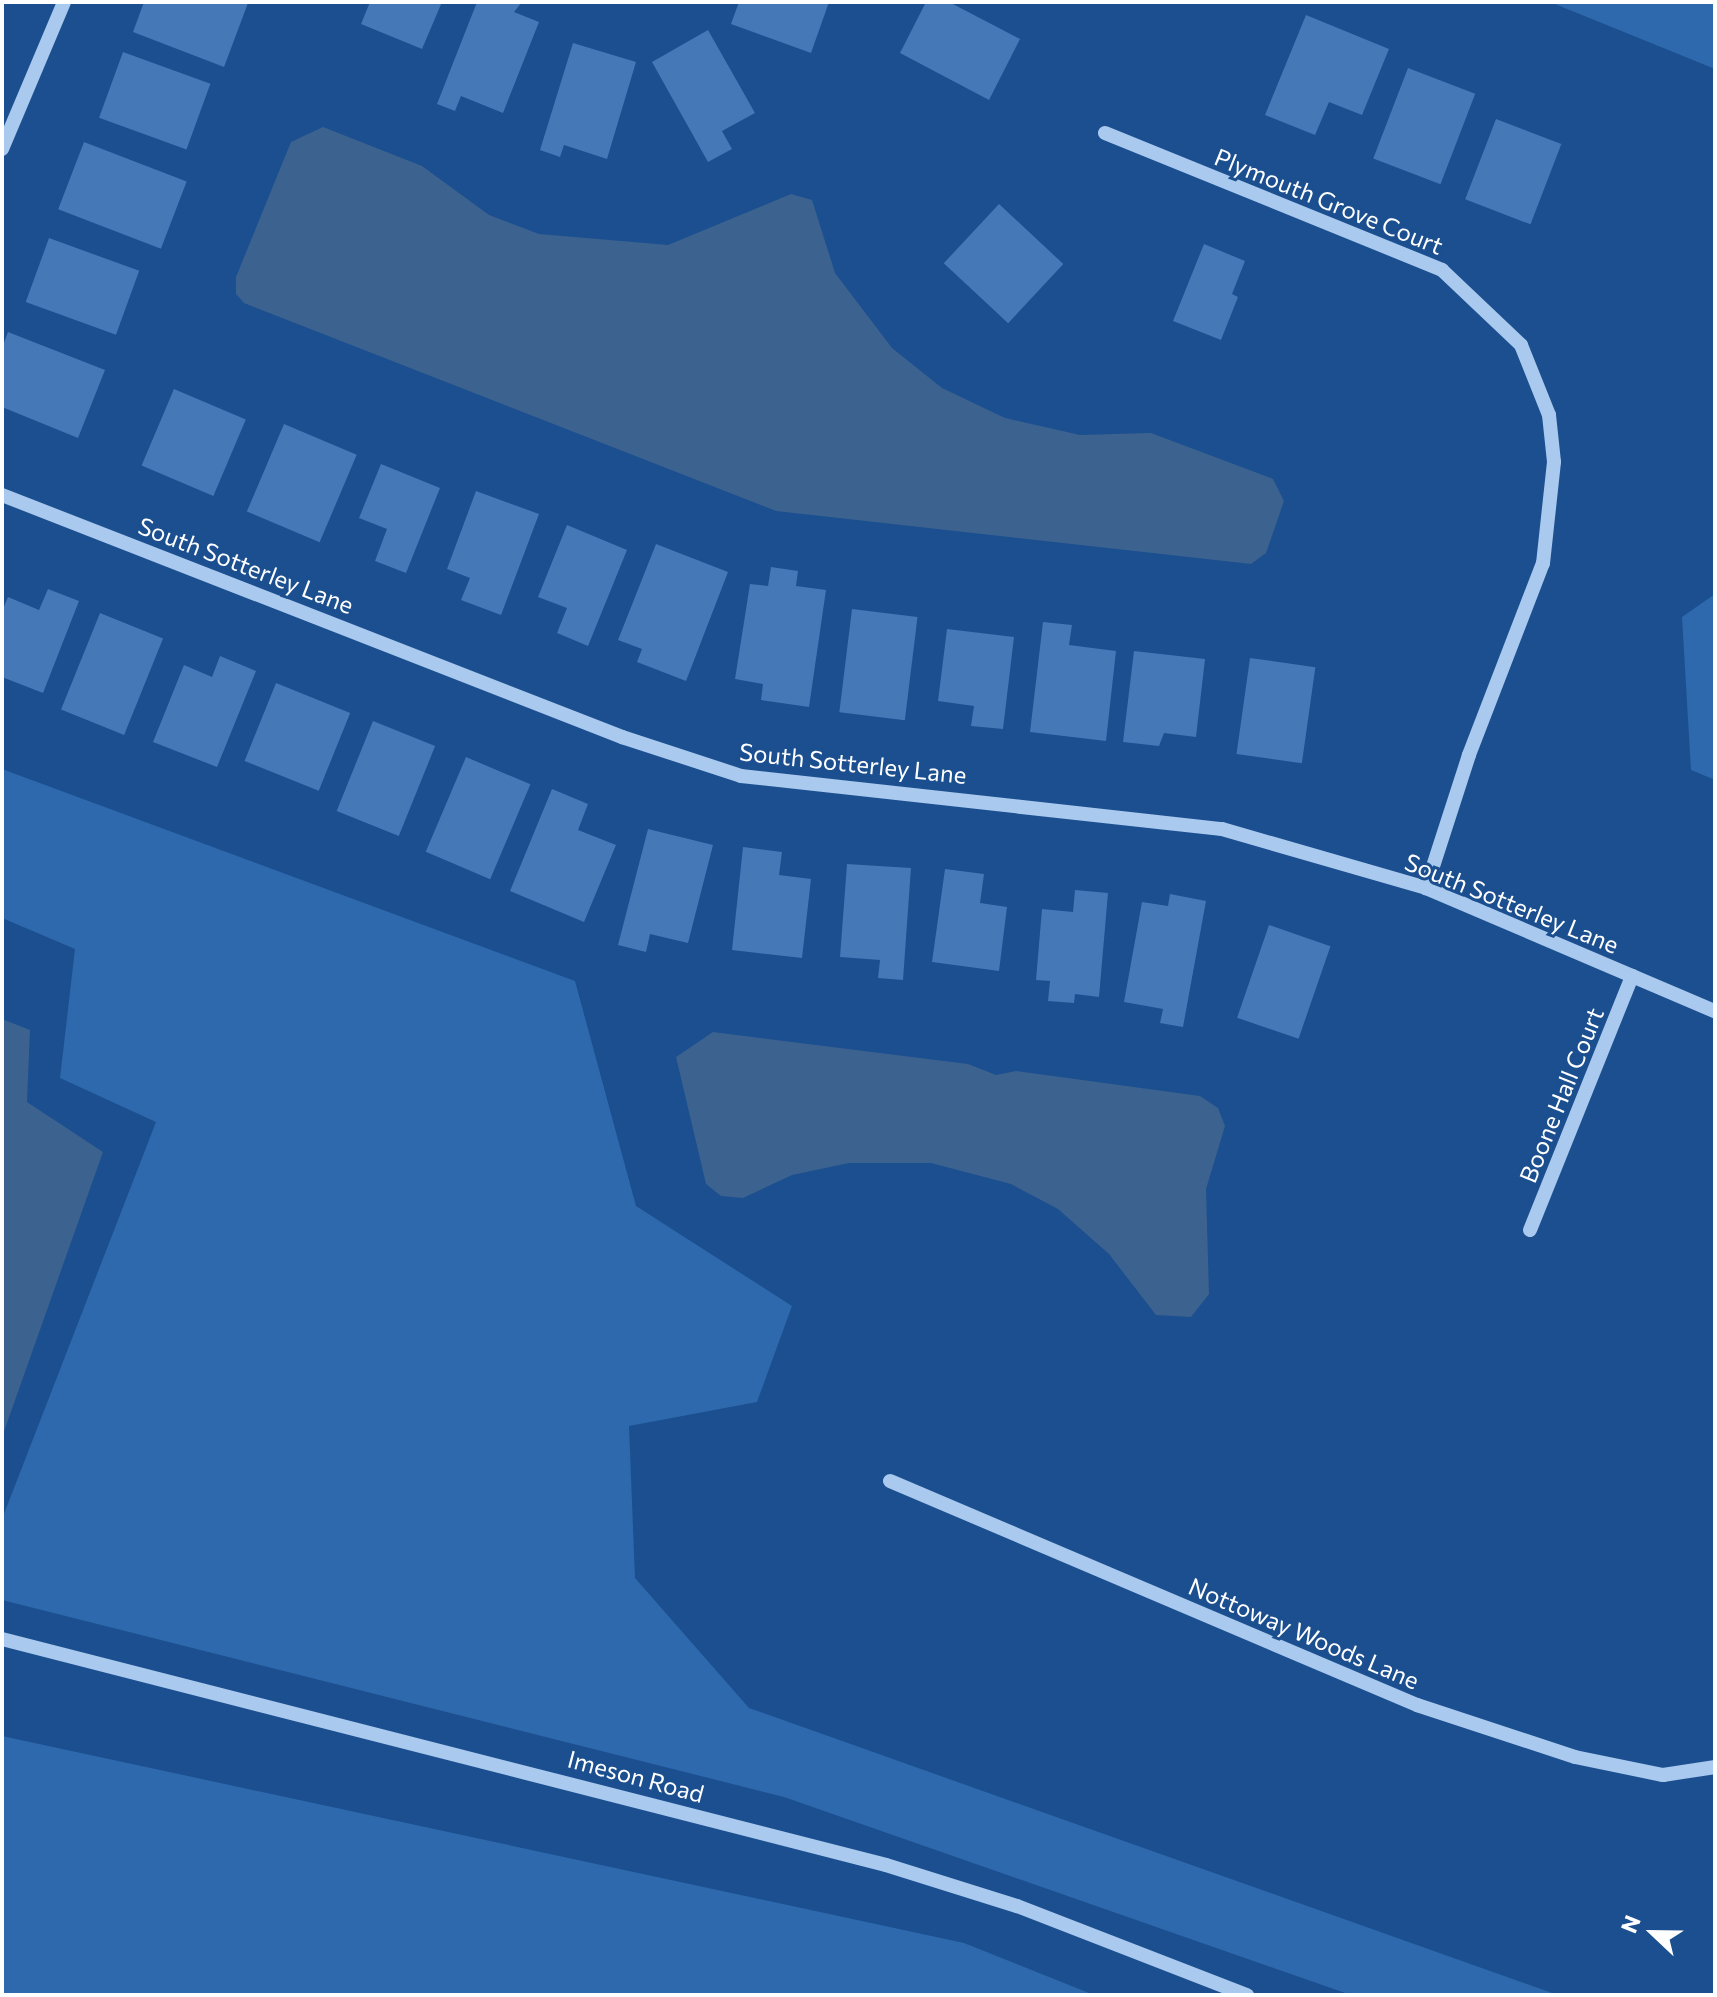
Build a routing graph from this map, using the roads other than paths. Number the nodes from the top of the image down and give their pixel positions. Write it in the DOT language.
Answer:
graph roads {
  1 [pos="64,2"];
  2 [pos="1105,133"];
  3 [pos="2,149"];
  4 [pos="2,495"];
  5 [pos="1426,888"];
  6 [pos="1632,976"];
  7 [pos="1715,1011"];
  8 [pos="1530,1230"];
  9 [pos="890,1481"];
  10 [pos="2,1639"];
  11 [pos="1715,1767"];
  12 [pos="1247,1995"];
  1 -- 3 [label="street"];
  2 -- 5 [label="street, Plymouth Grove Court"];
  4 -- 5 [label="street, South Sotterley Lane"];
  5 -- 6 [label="street, South Sotterley Lane"];
  6 -- 7 [label="street, South Sotterley Lane"];
  6 -- 8 [label="street, Boone Hall Court"];
  9 -- 11 [label="street, Nottoway Woods Lane"];
  10 -- 12 [label="street, Imeson Road"];
}
